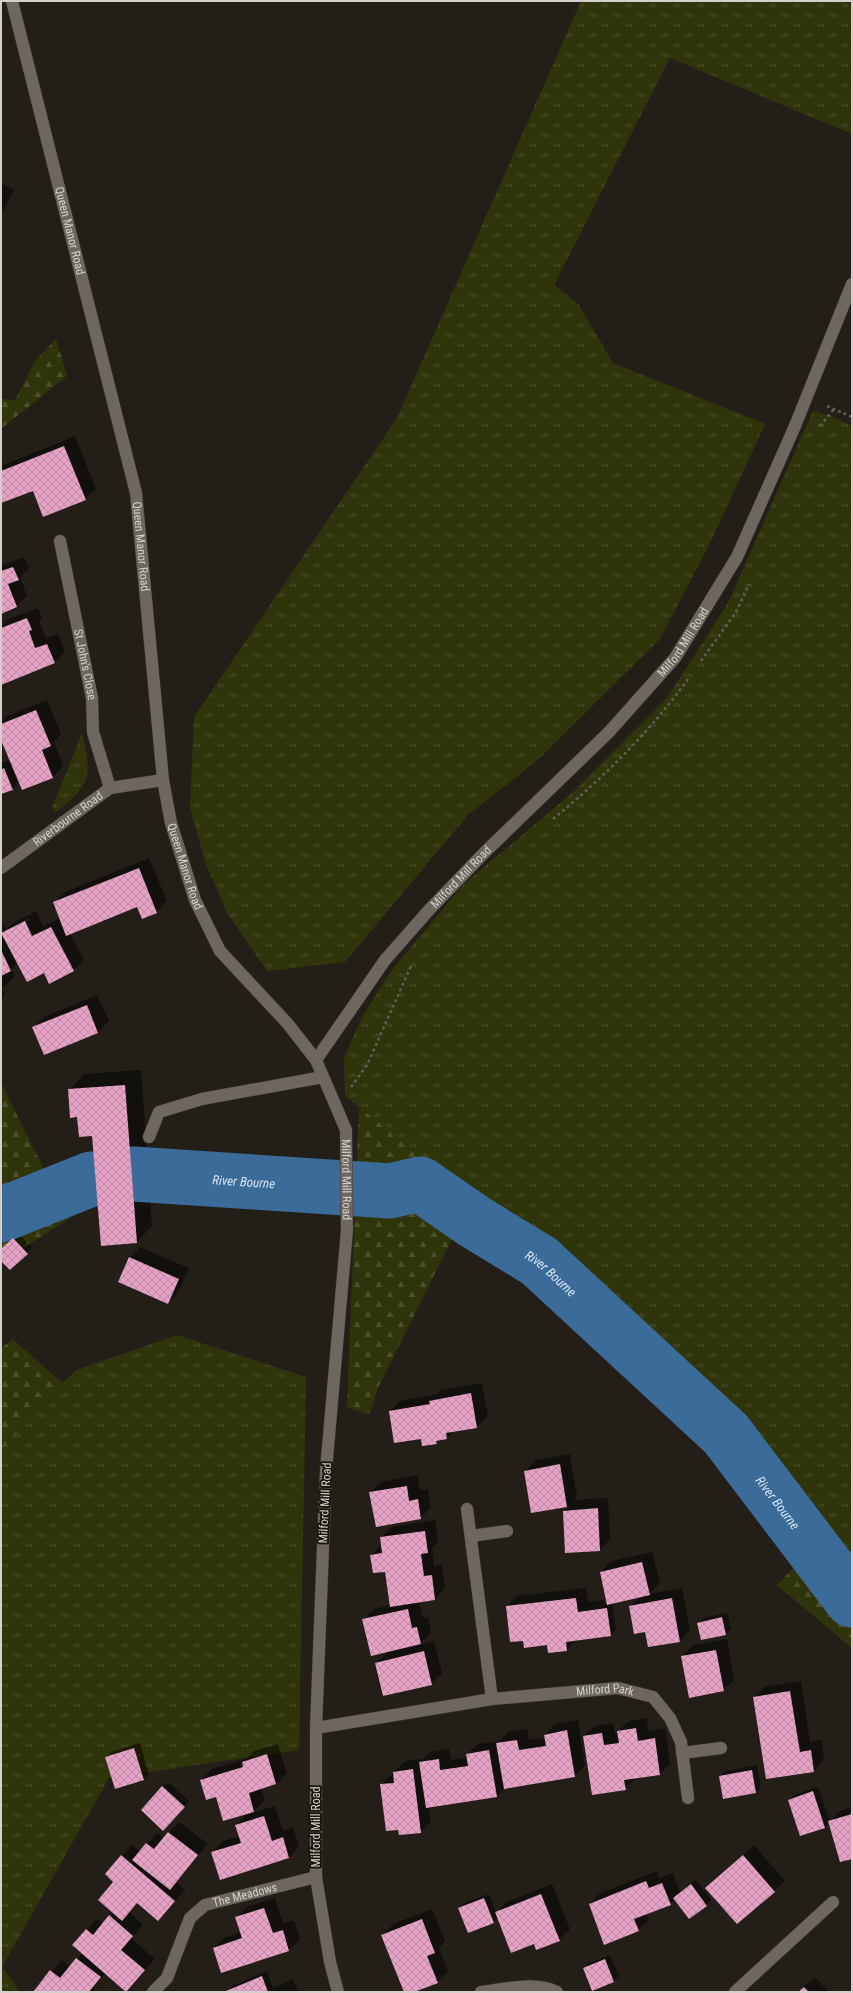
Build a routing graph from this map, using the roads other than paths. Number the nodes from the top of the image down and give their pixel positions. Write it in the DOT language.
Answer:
graph roads {
  1 [pos="12,1"];
  2 [pos="852,284"];
  3 [pos="60,541"];
  4 [pos="163,780"];
  5 [pos="110,788"];
  6 [pos="1,868"];
  7 [pos="316,1060"];
  8 [pos="323,1078"];
  9 [pos="149,1137"];
  10 [pos="467,1509"];
  11 [pos="507,1531"];
  12 [pos="471,1536"];
  13 [pos="492,1699"];
  14 [pos="316,1728"];
  15 [pos="721,1748"];
  16 [pos="682,1753"];
  17 [pos="688,1798"];
  18 [pos="316,1877"];
  19 [pos="833,1902"];
  20 [pos="153,1992"];
  21 [pos="338,1992"];
  22 [pos="480,1992"];
  23 [pos="557,1992"];
  24 [pos="735,1992"];
  1 -- 4 [label="street, Queen Manor Road"];
  2 -- 7 [label="street, Milford Mill Road"];
  3 -- 5 [label="street, St John's Close"];
  4 -- 5 [label="street, Riverbourne Road"];
  4 -- 7 [label="street, Queen Manor Road"];
  5 -- 6 [label="street, Riverbourne Road"];
  7 -- 8 [label="street, Milford Mill Road"];
  8 -- 9 [label="street"];
  8 -- 14 [label="street, Milford Mill Road"];
  10 -- 12 [label="street"];
  11 -- 12 [label="street"];
  12 -- 13 [label="street"];
  13 -- 14 [label="street, Milford Park"];
  13 -- 16 [label="street, Milford Park"];
  14 -- 18 [label="street, Milford Mill Road"];
  15 -- 16 [label="street"];
  16 -- 17 [label="street, Milford Park"];
  18 -- 20 [label="street, The Meadows"];
  18 -- 21 [label="street, Milford Mill Road"];
  19 -- 24 [label="street"];
  22 -- 23 [label="street"];
}
